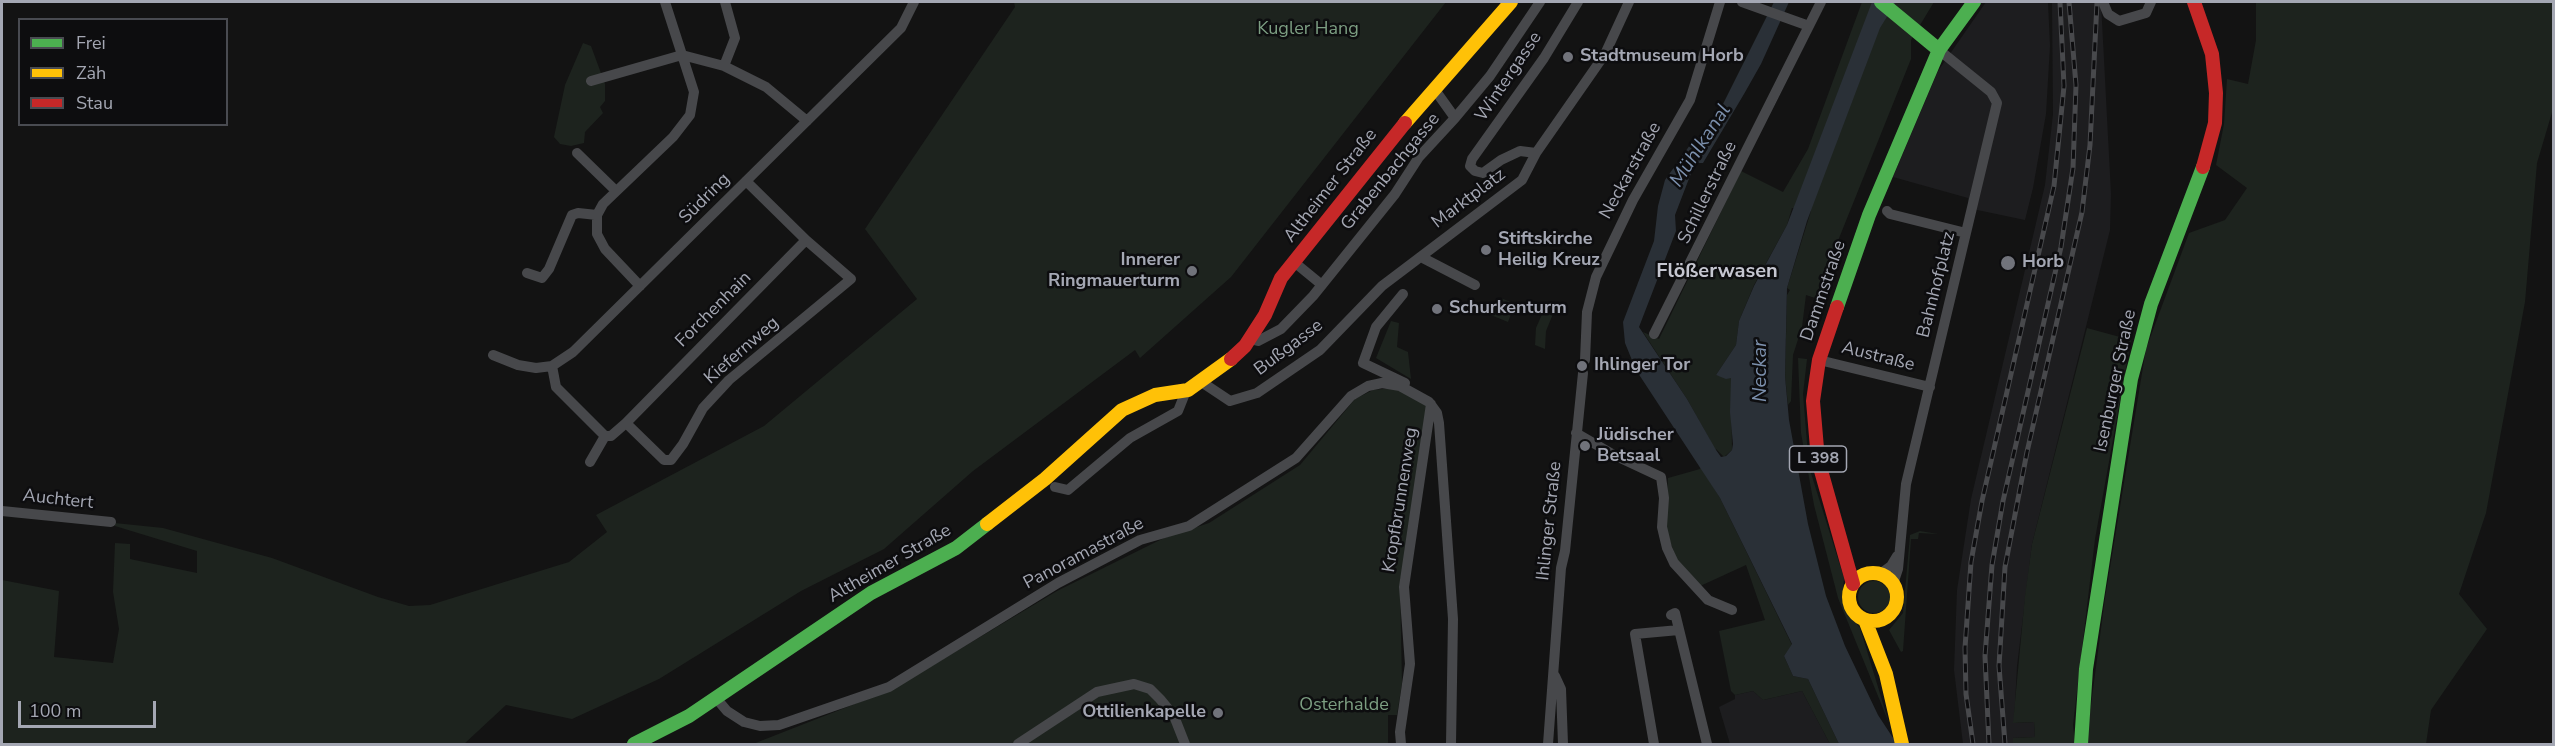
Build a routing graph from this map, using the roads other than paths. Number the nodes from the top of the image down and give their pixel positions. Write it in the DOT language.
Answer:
graph roads {
  1 [pos="665,2"];
  2 [pos="724,2"];
  3 [pos="914,2"];
  4 [pos="1511,2"];
  5 [pos="1540,2"];
  6 [pos="1578,2"];
  7 [pos="1629,2"];
  8 [pos="1720,2"];
  9 [pos="1742,2"];
  10 [pos="1821,2"];
  11 [pos="1881,2"];
  12 [pos="1974,2"];
  13 [pos="2103,2"];
  14 [pos="2151,2"];
  15 [pos="2194,2"];
  16 [pos="1809,26"];
  17 [pos="1939,50"];
  18 [pos="682,55"];
  19 [pos="724,66"];
  20 [pos="591,81"];
  21 [pos="1435,90"];
  22 [pos="1455,118"];
  23 [pos="807,121"];
  24 [pos="577,153"];
  25 [pos="1536,153"];
  26 [pos="1473,170"];
  27 [pos="746,182"];
  28 [pos="616,191"];
  29 [pos="1888,213"];
  30 [pos="597,215"];
  31 [pos="1966,233"];
  32 [pos="806,240"];
  33 [pos="1417,260"];
  34 [pos="1294,262"];
  35 [pos="527,273"];
  36 [pos="1322,285"];
  37 [pos="1475,285"];
  38 [pos="640,286"];
  39 [pos="1403,294"];
  40 [pos="1654,334"];
  41 [pos="1250,339"];
  42 [pos="493,355"];
  43 [pos="1585,360"];
  44 [pos="1820,360"];
  45 [pos="552,366"];
  46 [pos="1583,373"];
  47 [pos="1203,383"];
  48 [pos="1930,387"];
  49 [pos="1186,391"];
  50 [pos="1417,396"];
  51 [pos="1431,404"];
  52 [pos="626,423"];
  53 [pos="1576,433"];
  54 [pos="605,436"];
  55 [pos="590,462"];
  56 [pos="1055,487"];
  57 [pos="2,511"];
  58 [pos="111,522"];
  59 [pos="1899,553"];
  60 [pos="1845,554"];
  61 [pos="1874,574"];
  62 [pos="1853,584"];
  63 [pos="1893,584"];
  64 [pos="1732,610"];
  65 [pos="1671,615"];
  66 [pos="1865,620"];
  67 [pos="1881,620"];
  68 [pos="1679,630"];
  69 [pos="1880,654"];
  70 [pos="1554,673"];
  71 [pos="716,698"];
  72 [pos="634,744"];
  73 [pos="1018,744"];
  74 [pos="1185,744"];
  75 [pos="1401,744"];
  76 [pos="1451,744"];
  77 [pos="1548,744"];
  78 [pos="1563,744"];
  79 [pos="1654,744"];
  80 [pos="1707,744"];
  81 [pos="1902,744"];
  82 [pos="2081,744"];
  1 -- 18 [label="street"];
  2 -- 19 [label="street"];
  3 -- 23 [label="street, Südring"];
  4 -- 21 [label="street, Altheimer Straße"];
  5 -- 22 [label="street, Grabenbachgasse"];
  6 -- 26 [label="street, Wintergasse"];
  7 -- 25 [label="street, Marktplatz"];
  8 -- 43 [label="street, Neckarstraße"];
  9 -- 16 [label="street"];
  10 -- 16 [label="street, Schillerstraße"];
  11 -- 17 [label="street"];
  12 -- 17 [label="street, Dammstraße"];
  13 -- 14 [label="street"];
  15 -- 82 [label="street, Isenburger Straße"];
  16 -- 40 [label="street, Schillerstraße"];
  17 -- 31 [label="street, Bahnhofplatz"];
  17 -- 44 [label="street, Dammstraße / L 398"];
  18 -- 19 [label="street"];
  18 -- 20 [label="street"];
  18 -- 28 [label="street"];
  19 -- 23 [label="street"];
  21 -- 22 [label="street"];
  21 -- 34 [label="street, Altheimer Straße"];
  22 -- 36 [label="street, Grabenbachgasse"];
  23 -- 27 [label="street, Südring"];
  24 -- 28 [label="street"];
  25 -- 26 [label="street, Marktplatz"];
  25 -- 33 [label="street, Marktplatz"];
  27 -- 32 [label="street"];
  27 -- 38 [label="street, Südring"];
  28 -- 30 [label="street"];
  29 -- 31 [label="street"];
  30 -- 35 [label="street"];
  30 -- 38 [label="street"];
  31 -- 48 [label="street, Bahnhofplatz"];
  32 -- 52 [label="street, Forchenhain"];
  32 -- 52 [label="street, Kiefernweg"];
  33 -- 37 [label="street"];
  33 -- 47 [label="street, Bußgasse"];
  34 -- 36 [label="street"];
  34 -- 41 [label="street, Altheimer Straße"];
  36 -- 41 [label="street, Grabenbachgasse"];
  38 -- 45 [label="street, Südring"];
  39 -- 50 [label="street"];
  41 -- 47 [label="street, Altheimer Straße"];
  42 -- 45 [label="street"];
  44 -- 48 [label="street, Austraße"];
  44 -- 60 [label="street, Dammstraße / L 398"];
  45 -- 54 [label="street"];
  46 -- 53 [label="street, Ihlinger Straße"];
  47 -- 49 [label="street, Altheimer Straße"];
  48 -- 59 [label="street, Bahnhofplatz"];
  49 -- 56 [label="street"];
  49 -- 71 [label="street, Altheimer Straße"];
  50 -- 51 [label="street, Panoramastraße"];
  50 -- 71 [label="street, Panoramastraße"];
  51 -- 75 [label="street, Kropfbrunnenweg"];
  51 -- 76 [label="street"];
  52 -- 54 [label="street, Forchenhain"];
  53 -- 64 [label="street"];
  53 -- 70 [label="street, Ihlinger Straße"];
  54 -- 55 [label="street, Forchenhain"];
  57 -- 58 [label="street, Auchtert"];
  59 -- 61 [label="street"];
  59 -- 63 [label="street, Bahnhofplatz"];
  60 -- 61 [label="street"];
  60 -- 62 [label="street, Dammstraße / L 398"];
  61 -- 62 [label="street"];
  61 -- 63 [label="street"];
  62 -- 66 [label="street, L 398"];
  63 -- 67 [label="street"];
  65 -- 68 [label="street"];
  66 -- 67 [label="street"];
  66 -- 69 [label="street"];
  67 -- 69 [label="street"];
  68 -- 79 [label="street"];
  68 -- 80 [label="street"];
  69 -- 81 [label="street"];
  70 -- 77 [label="street, Ihlinger Straße"];
  70 -- 78 [label="street, Ihlinger Straße"];
  71 -- 72 [label="street, Altheimer Straße"];
  73 -- 74 [label="street"];
}
